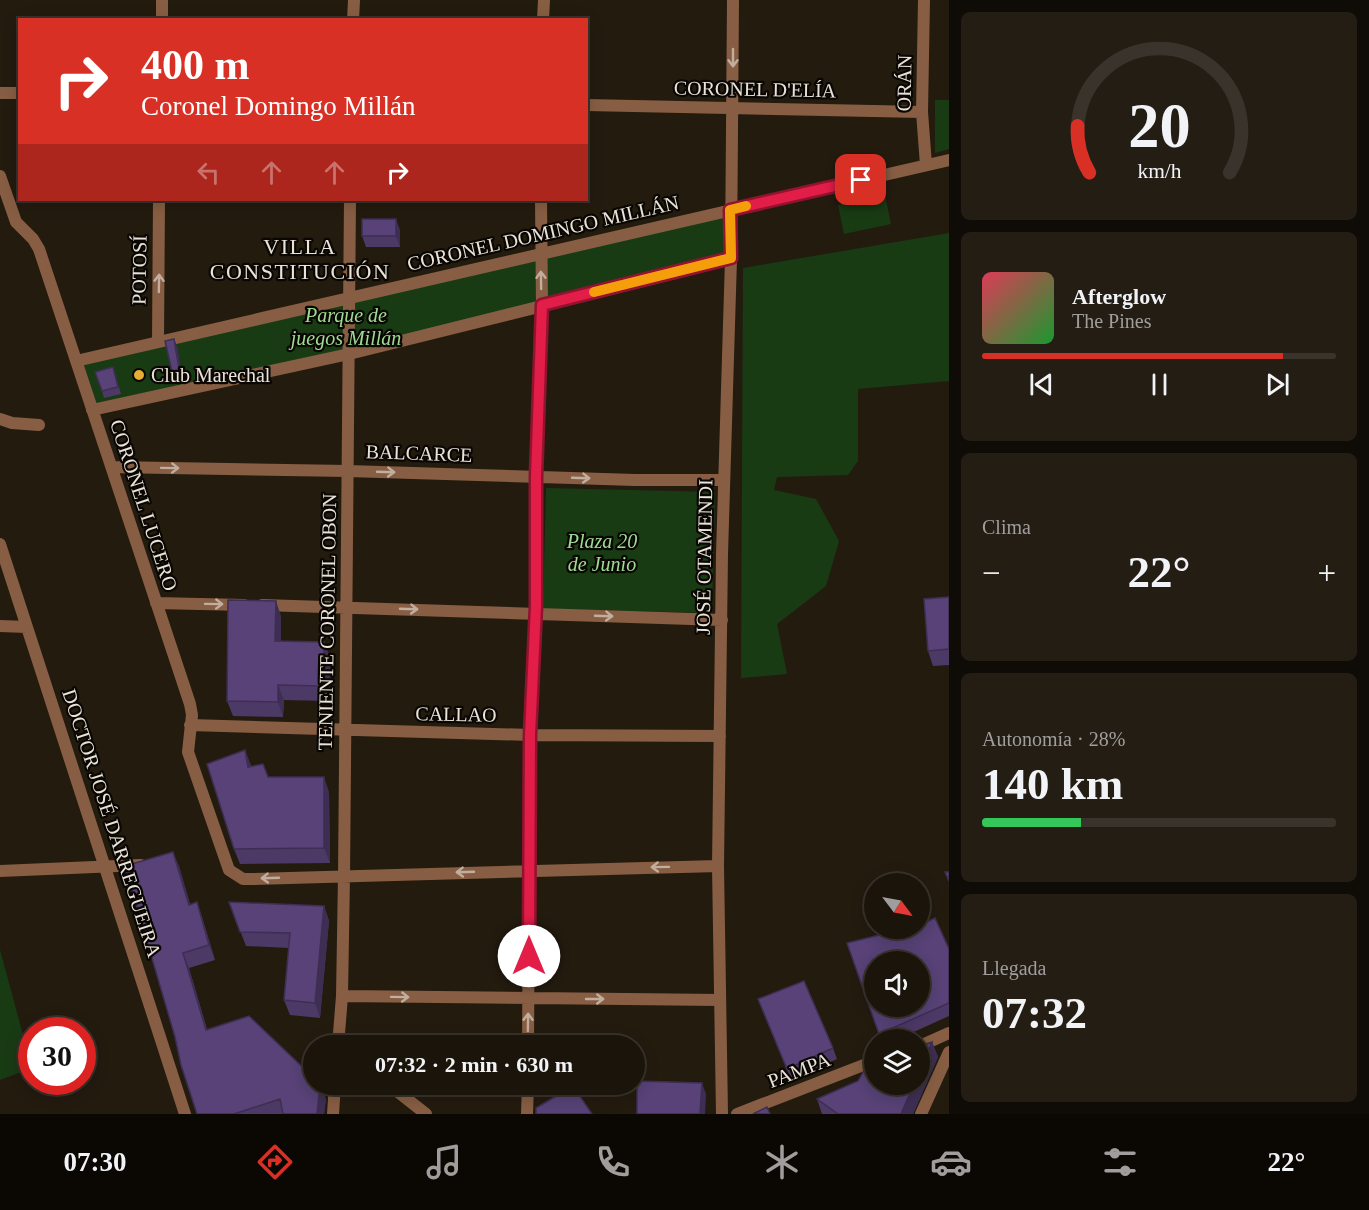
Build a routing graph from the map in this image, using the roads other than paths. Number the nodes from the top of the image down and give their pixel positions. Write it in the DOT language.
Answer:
graph roads {
  1 [pos="162,0"];
  2 [pos="354,0"];
  3 [pos="544,0"];
  4 [pos="734,0"];
  5 [pos="924,0"];
  6 [pos="162,18"];
  7 [pos="353,18"];
  8 [pos="543,18"];
  9 [pos="0,93"];
  10 [pos="18,93"];
  11 [pos="588,105"];
  12 [pos="732,109"];
  13 [pos="922,112"];
  14 [pos="949,160"];
  15 [pos="926,165"];
  16 [pos="0,176"];
  17 [pos="159,201"];
  18 [pos="350,201"];
  19 [pos="541,201"];
  20 [pos="730,210"];
  21 [pos="541,254"];
  22 [pos="731,258"];
  23 [pos="348,298"];
  24 [pos="542,305"];
  25 [pos="158,341"];
  26 [pos="349,354"];
  27 [pos="76,361"];
  28 [pos="92,410"];
  29 [pos="0,419"];
  30 [pos="39,425"];
  31 [pos="112,467"];
  32 [pos="348,471"];
  33 [pos="536,476"];
  34 [pos="724,480"];
  35 [pos="0,544"];
  36 [pos="156,603"];
  37 [pos="347,607"];
  38 [pos="536,614"];
  39 [pos="722,620"];
  40 [pos="0,626"];
  41 [pos="27,627"];
  42 [pos="190,725"];
  43 [pos="344,731"];
  44 [pos="530,735"];
  45 [pos="720,736"];
  46 [pos="150,865"];
  47 [pos="105,866"];
  48 [pos="718,866"];
  49 [pos="529,870"];
  50 [pos="0,871"];
  51 [pos="344,876"];
  52 [pos="342,996"];
  53 [pos="529,999"];
  54 [pos="720,1000"];
  55 [pos="949,1033"];
  56 [pos="339,1035"];
  57 [pos="528,1035"];
  58 [pos="930,1042"];
  59 [pos="949,1052"];
  60 [pos="864,1065"];
  61 [pos="334,1095"];
  62 [pos="402,1095"];
  63 [pos="528,1095"];
  64 [pos="185,1114"];
  65 [pos="333,1114"];
  66 [pos="426,1114"];
  67 [pos="527,1114"];
  68 [pos="722,1114"];
  69 [pos="736,1114"];
  70 [pos="921,1114"];
  1 -- 6 [label="street"];
  2 -- 7 [label="street"];
  3 -- 8 [label="street"];
  4 -- 12 [label="street, JOSÉ OTAMENDI, one-way"];
  5 -- 13 [label="street, ORÁN"];
  9 -- 10 [label="street"];
  11 -- 12 [label="street, CORONEL D'ELÍA"];
  12 -- 13 [label="street, CORONEL D'ELÍA"];
  12 -- 20 [label="street, JOSÉ OTAMENDI"];
  13 -- 15 [label="street, ORÁN"];
  14 -- 15 [label="street, CORONEL DOMINGO MILLÁN"];
  15 -- 20 [label="street, CORONEL DOMINGO MILLÁN"];
  16 -- 27 [label="street, CORONEL LUCERO"];
  25 -- 17 [label="street, POTOSÍ, one-way"];
  18 -- 23 [label="street, TENIENTE CORONEL OBON"];
  19 -- 21 [label="street"];
  20 -- 21 [label="street, CORONEL DOMINGO MILLÁN"];
  20 -- 22 [label="street, JOSÉ OTAMENDI"];
  21 -- 23 [label="street, CORONEL DOMINGO MILLÁN"];
  24 -- 21 [label="street, one-way"];
  22 -- 24 [label="street"];
  22 -- 34 [label="street, JOSÉ OTAMENDI"];
  23 -- 25 [label="street, CORONEL DOMINGO MILLÁN"];
  23 -- 26 [label="street, TENIENTE CORONEL OBON"];
  24 -- 26 [label="street"];
  24 -- 33 [label="street"];
  25 -- 27 [label="street, CORONEL DOMINGO MILLÁN"];
  26 -- 28 [label="street"];
  26 -- 32 [label="street, TENIENTE CORONEL OBON"];
  27 -- 28 [label="street, CORONEL LUCERO"];
  28 -- 31 [label="street, CORONEL LUCERO"];
  29 -- 30 [label="street"];
  31 -- 32 [label="street, BALCARCE, one-way"];
  31 -- 36 [label="street, CORONEL LUCERO"];
  32 -- 33 [label="street, BALCARCE, one-way"];
  32 -- 37 [label="street, TENIENTE CORONEL OBON"];
  33 -- 34 [label="street, BALCARCE, one-way"];
  33 -- 38 [label="street"];
  34 -- 39 [label="street, JOSÉ OTAMENDI"];
  35 -- 41 [label="street, DOCTOR JOSÉ DARREGUEIRA"];
  36 -- 37 [label="street, one-way"];
  36 -- 42 [label="street, CORONEL LUCERO"];
  37 -- 38 [label="street, one-way"];
  37 -- 43 [label="street, TENIENTE CORONEL OBON"];
  38 -- 39 [label="street, one-way"];
  38 -- 44 [label="street"];
  39 -- 45 [label="street, JOSÉ OTAMENDI"];
  40 -- 41 [label="street"];
  41 -- 47 [label="street, DOCTOR JOSÉ DARREGUEIRA"];
  42 -- 43 [label="street, CALLAO"];
  51 -- 42 [label="street, CORONEL LUCERO, one-way"];
  43 -- 44 [label="street, CALLAO"];
  43 -- 51 [label="street, TENIENTE CORONEL OBON"];
  44 -- 45 [label="street, CALLAO"];
  44 -- 49 [label="street"];
  45 -- 48 [label="street, JOSÉ OTAMENDI"];
  46 -- 47 [label="street"];
  47 -- 50 [label="street"];
  47 -- 64 [label="street, DOCTOR JOSÉ DARREGUEIRA"];
  48 -- 49 [label="street, one-way"];
  48 -- 54 [label="street, JOSÉ OTAMENDI"];
  49 -- 51 [label="street, one-way"];
  49 -- 53 [label="street"];
  51 -- 52 [label="street, TENIENTE CORONEL OBON"];
  52 -- 53 [label="street, one-way"];
  52 -- 56 [label="street, TENIENTE CORONEL OBON"];
  53 -- 54 [label="street, one-way"];
  57 -- 53 [label="street, one-way"];
  54 -- 68 [label="street, JOSÉ OTAMENDI"];
  55 -- 58 [label="street"];
  59 -- 70 [label="street"];
  60 -- 69 [label="street, PAMPA"];
  61 -- 65 [label="street"];
  62 -- 66 [label="street"];
  63 -- 67 [label="street"];
}
